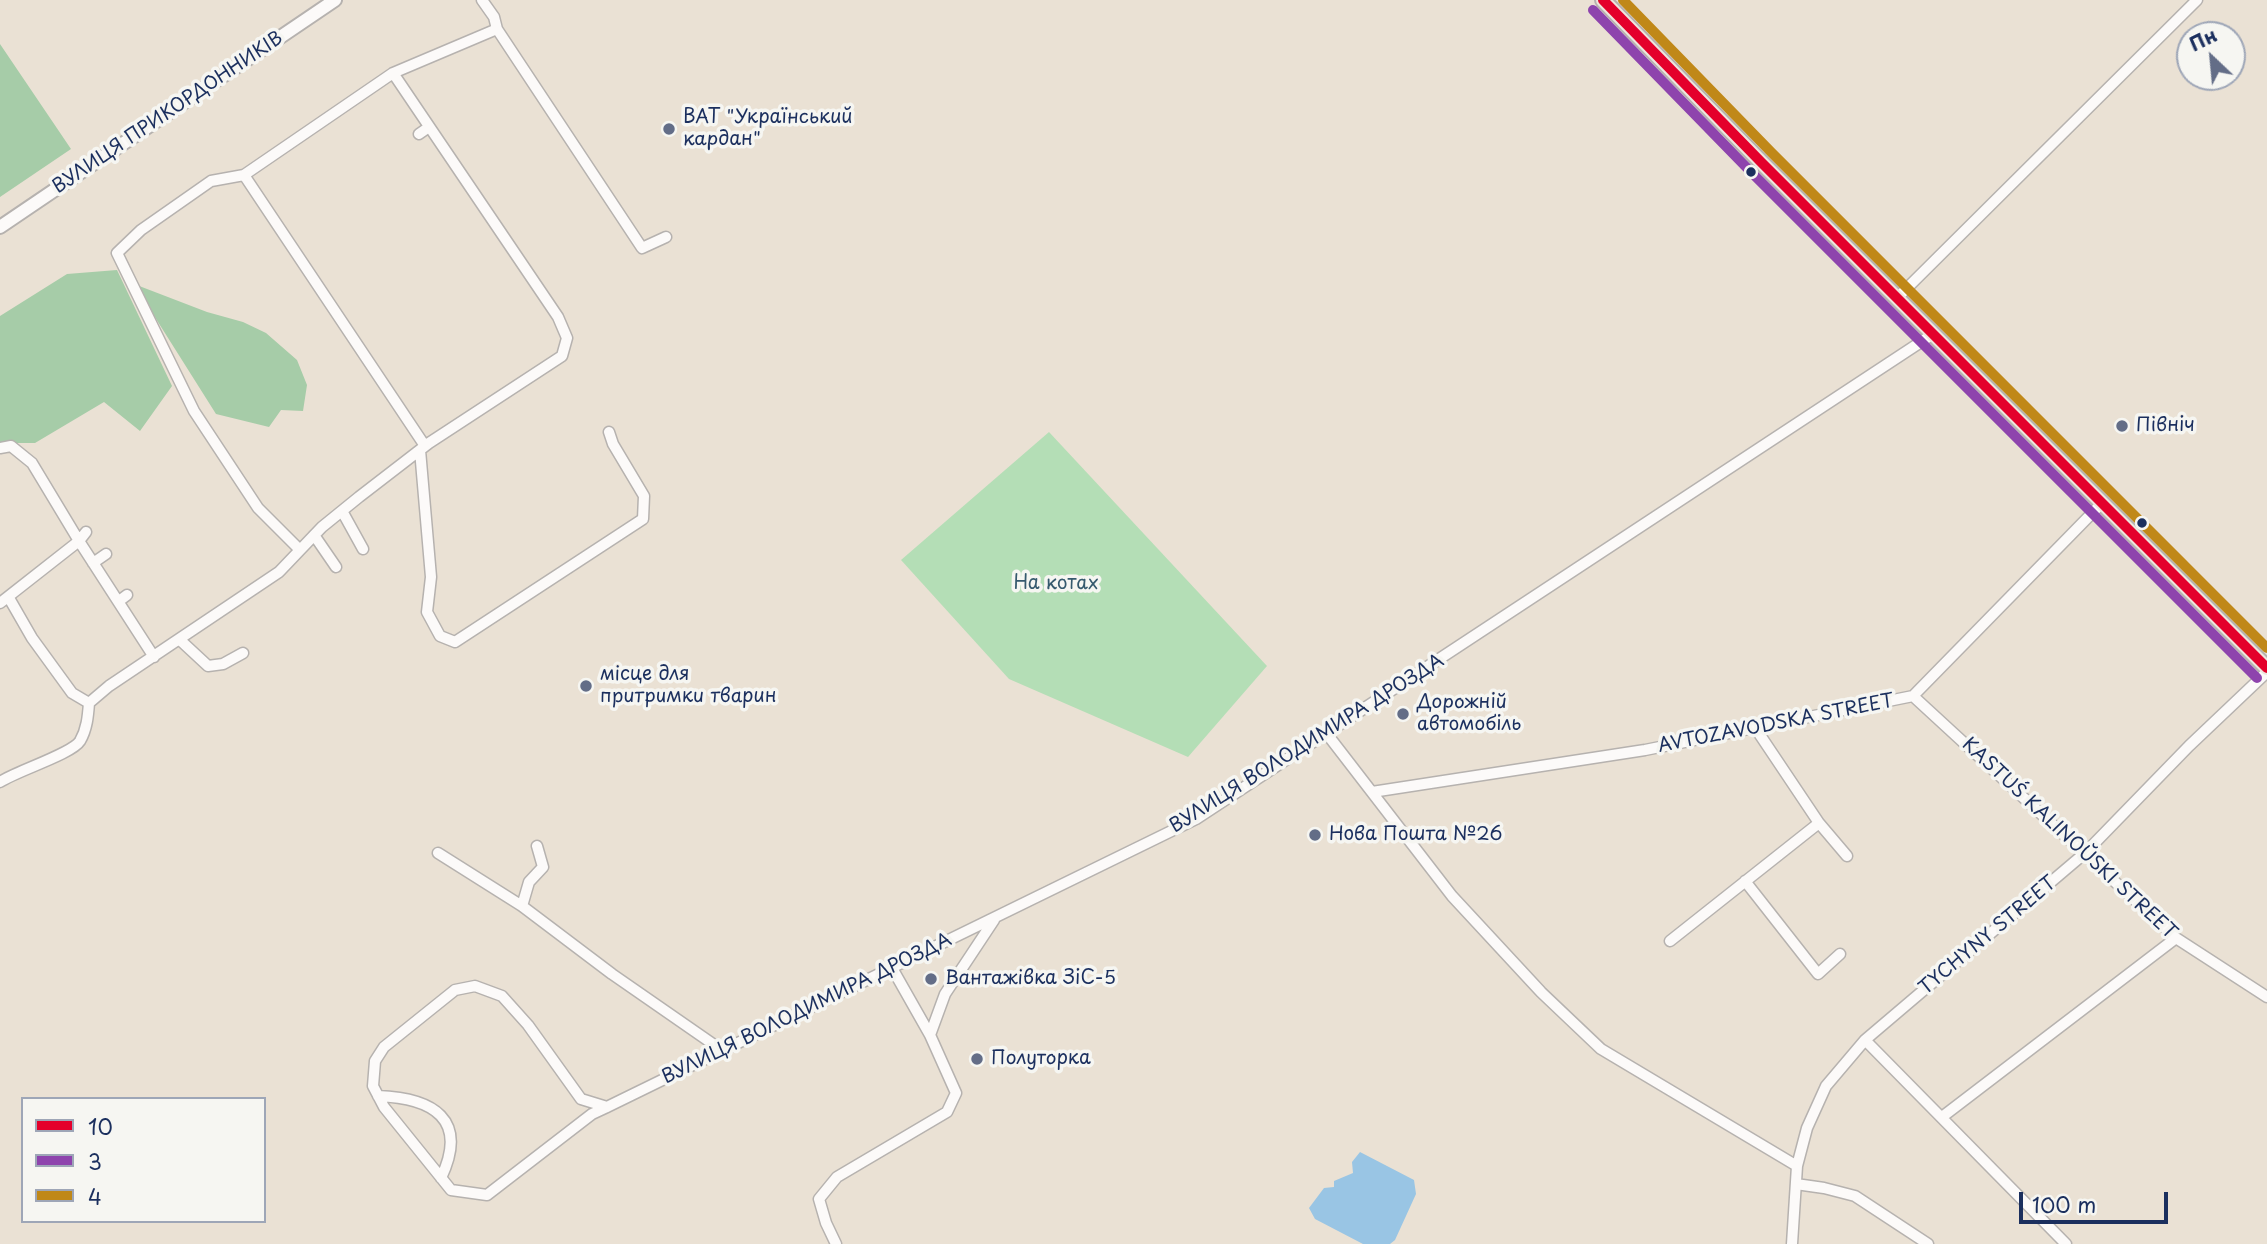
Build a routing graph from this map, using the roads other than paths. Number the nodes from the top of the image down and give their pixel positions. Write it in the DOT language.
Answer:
graph roads {
  1 [pos="335,0"];
  2 [pos="482,0"];
  3 [pos="1604,0"];
  4 [pos="2197,0"];
  5 [pos="496,29"];
  6 [pos="393,73"];
  7 [pos="429,127"];
  8 [pos="419,134"];
  9 [pos="244,175"];
  10 [pos="0,227"];
  11 [pos="666,237"];
  12 [pos="1897,298"];
  13 [pos="1933,334"];
  14 [pos="609,432"];
  15 [pos="0,448"];
  16 [pos="422,448"];
  17 [pos="2102,503"];
  18 [pos="342,511"];
  19 [pos="86,532"];
  20 [pos="314,535"];
  21 [pos="79,541"];
  22 [pos="363,549"];
  23 [pos="300,550"];
  24 [pos="106,554"];
  25 [pos="93,563"];
  26 [pos="336,567"];
  27 [pos="4,601"];
  28 [pos="180,639"];
  29 [pos="243,653"];
  30 [pos="154,657"];
  31 [pos="2267,670"];
  32 [pos="1913,696"];
  33 [pos="89,703"];
  34 [pos="1756,729"];
  35 [pos="1327,734"];
  36 [pos="0,782"];
  37 [pos="1372,792"];
  38 [pos="1819,823"];
  39 [pos="537,846"];
  40 [pos="438,853"];
  41 [pos="2085,853"];
  42 [pos="1847,856"];
  43 [pos="1745,881"];
  44 [pos="522,906"];
  45 [pos="996,917"];
  46 [pos="2176,939"];
  47 [pos="1670,941"];
  48 [pos="1840,954"];
  49 [pos="892,968"];
  50 [pos="2267,997"];
  51 [pos="930,1035"];
  52 [pos="1866,1040"];
  53 [pos="723,1051"];
  54 [pos="378,1096"];
  55 [pos="581,1100"];
  56 [pos="607,1107"];
  57 [pos="1942,1117"];
  58 [pos="580,1124"];
  59 [pos="1797,1166"];
  60 [pos="440,1178"];
  61 [pos="1796,1184"];
  62 [pos="836,1244"];
  63 [pos="1792,1244"];
  64 [pos="1928,1244"];
  65 [pos="2066,1244"];
  1 -- 10 [label="street, ВУЛИЦЯ ПРИКОРДОННИКІВ"];
  2 -- 5 [label="street"];
  3 -- 12 [label="main road"];
  4 -- 12 [label="street"];
  5 -- 6 [label="street"];
  5 -- 11 [label="street"];
  6 -- 7 [label="street"];
  6 -- 9 [label="street"];
  7 -- 8 [label="street"];
  7 -- 16 [label="street"];
  9 -- 16 [label="street"];
  9 -- 23 [label="street"];
  12 -- 13 [label="main road"];
  13 -- 17 [label="main road"];
  13 -- 35 [label="street, ВУЛИЦЯ ВОЛОДИМИРА ДРОЗДА"];
  14 -- 16 [label="street"];
  15 -- 21 [label="street"];
  16 -- 18 [label="street"];
  17 -- 31 [label="main road"];
  17 -- 32 [label="street, AVTOZAVODSKA STREET"];
  18 -- 20 [label="street"];
  18 -- 22 [label="street"];
  19 -- 21 [label="street"];
  20 -- 23 [label="street"];
  20 -- 26 [label="street"];
  21 -- 25 [label="street"];
  21 -- 27 [label="street"];
  23 -- 28 [label="street"];
  24 -- 25 [label="street"];
  25 -- 30 [label="street"];
  27 -- 33 [label="street"];
  28 -- 29 [label="street"];
  28 -- 30 [label="street"];
  30 -- 33 [label="street"];
  31 -- 41 [label="street, TYCHYNY STREET"];
  32 -- 34 [label="street, AVTOZAVODSKA STREET"];
  32 -- 41 [label="street, KASTUŚ KALINOŬSKI STREET"];
  33 -- 36 [label="street"];
  34 -- 37 [label="street, AVTOZAVODSKA STREET"];
  34 -- 38 [label="street"];
  35 -- 37 [label="street"];
  35 -- 45 [label="street, ВУЛИЦЯ ВОЛОДИМИРА ДРОЗДА"];
  37 -- 59 [label="street"];
  38 -- 42 [label="street"];
  38 -- 43 [label="street"];
  39 -- 44 [label="street"];
  40 -- 44 [label="street"];
  41 -- 46 [label="street, KASTUŚ KALINOŬSKI STREET"];
  41 -- 52 [label="street, TYCHYNY STREET"];
  43 -- 47 [label="street"];
  43 -- 48 [label="street"];
  44 -- 53 [label="street"];
  45 -- 49 [label="street, ВУЛИЦЯ ВОЛОДИМИРА ДРОЗДА"];
  45 -- 51 [label="street"];
  46 -- 50 [label="street, KASTUŚ KALINOŬSKI STREET"];
  46 -- 57 [label="street"];
  49 -- 51 [label="street"];
  49 -- 53 [label="street, ВУЛИЦЯ ВОЛОДИМИРА ДРОЗДА"];
  51 -- 62 [label="street"];
  52 -- 57 [label="street"];
  52 -- 59 [label="street, TYCHYNY STREET"];
  53 -- 56 [label="street, ВУЛИЦЯ ВОЛОДИМИРА ДРОЗДА"];
  54 -- 55 [label="street, ВУЛИЦЯ ВОЛОДИМИРА ДРОЗДА"];
  54 -- 60 [label="street, ВУЛИЦЯ ВОЛОДИМИРА ДРОЗДА"];
  54 -- 60 [label="street"];
  55 -- 56 [label="street"];
  55 -- 58 [label="street"];
  56 -- 58 [label="street, ВУЛИЦЯ ВОЛОДИМИРА ДРОЗДА"];
  57 -- 65 [label="street"];
  58 -- 60 [label="street, ВУЛИЦЯ ВОЛОДИМИРА ДРОЗДА"];
  59 -- 61 [label="street, TYCHYNY STREET"];
  61 -- 63 [label="street, TYCHYNY STREET"];
  61 -- 64 [label="street"];
}
